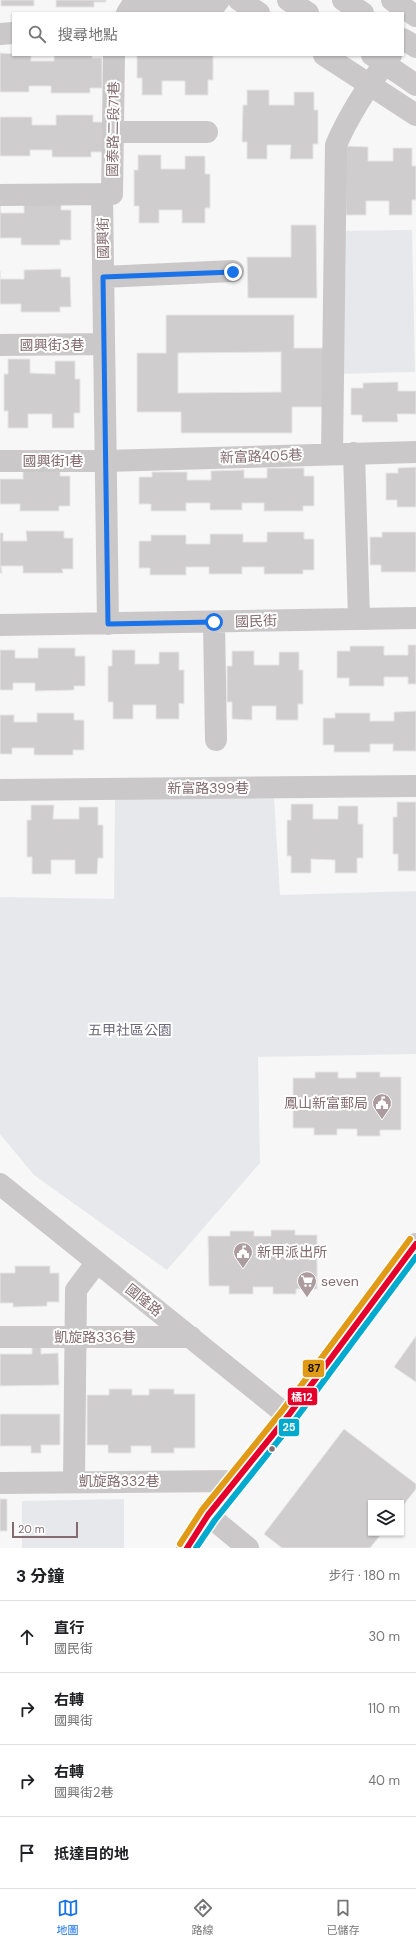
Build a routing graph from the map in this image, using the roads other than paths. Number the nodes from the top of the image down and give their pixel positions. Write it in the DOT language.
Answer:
graph roads {
  1 [pos="219,0"];
  2 [pos="239,0"];
  3 [pos="288,0"];
  4 [pos="343,0"];
  5 [pos="392,0"];
  6 [pos="128,12"];
  7 [pos="257,12"];
  8 [pos="306,12"];
  9 [pos="361,12"];
  10 [pos="416,16"];
  11 [pos="416,20"];
  12 [pos="12,33"];
  13 [pos="0,34"];
  14 [pos="404,38"];
  15 [pos="404,40"];
  16 [pos="416,48"];
  17 [pos="114,56"];
  18 [pos="326,56"];
  19 [pos="382,58"];
  20 [pos="369,84"];
  21 [pos="416,85"];
  22 [pos="416,115"];
  23 [pos="113,132"];
  24 [pos="208,132"];
  25 [pos="102,194"];
  26 [pos="0,195"];
  27 [pos="233,272"];
  28 [pos="103,277"];
  29 [pos="104,344"];
  30 [pos="0,345"];
  31 [pos="416,452"];
  32 [pos="354,453"];
  33 [pos="332,454"];
  34 [pos="0,461"];
  35 [pos="106,461"];
  36 [pos="359,618"];
  37 [pos="416,618"];
  38 [pos="214,622"];
  39 [pos="108,624"];
  40 [pos="0,625"];
  41 [pos="216,740"];
  42 [pos="416,786"];
  43 [pos="0,790"];
  44 [pos="1,1185"];
  45 [pos="416,1244"];
  46 [pos="97,1262"];
  47 [pos="0,1337"];
  48 [pos="75,1337"];
  49 [pos="191,1338"];
  50 [pos="288,1416"];
  51 [pos="74,1481"];
  52 [pos="237,1481"];
  53 [pos="0,1483"];
  54 [pos="208,1515"];
  55 [pos="187,1548"];
  56 [pos="248,1548"];
  1 -- 6 [label="street"];
  2 -- 7 [label="street"];
  3 -- 8 [label="street"];
  4 -- 9 [label="street"];
  5 -- 10 [label="street"];
  11 -- 14 [label="street"];
  12 -- 13 [label="street"];
  15 -- 16 [label="street"];
  17 -- 23 [label="street, 國泰路二段71巷"];
  18 -- 20 [label="street"];
  19 -- 20 [label="street"];
  19 -- 21 [label="street"];
  20 -- 22 [label="street"];
  20 -- 33 [label="street"];
  23 -- 24 [label="street"];
  23 -- 25 [label="street, 國泰路二段71巷"];
  25 -- 26 [label="street"];
  25 -- 28 [label="street, 國興街"];
  27 -- 28 [label="street"];
  28 -- 29 [label="street, 國興街"];
  29 -- 30 [label="street, 國興街3巷"];
  29 -- 35 [label="street, 國興街"];
  31 -- 32 [label="street, 新富路405巷"];
  32 -- 33 [label="street, 新富路405巷"];
  32 -- 36 [label="street"];
  33 -- 35 [label="street, 新富路405巷"];
  34 -- 35 [label="street, 國興街1巷"];
  35 -- 39 [label="street, 國興街"];
  36 -- 37 [label="street, 國民街"];
  36 -- 38 [label="street, 國民街"];
  38 -- 39 [label="street, 國民街"];
  38 -- 41 [label="street"];
  39 -- 40 [label="street, 國民街"];
  42 -- 43 [label="street, 新富路399巷"];
  44 -- 46 [label="street, 國隆路"];
  45 -- 50 [label="street"];
  46 -- 48 [label="street"];
  46 -- 49 [label="street, 國隆路"];
  47 -- 48 [label="street, 凱旋路336巷"];
  48 -- 49 [label="street, 凱旋路336巷"];
  48 -- 51 [label="street"];
  49 -- 50 [label="street, 國隆路"];
  50 -- 52 [label="street"];
  51 -- 52 [label="street, 凱旋路332巷"];
  51 -- 53 [label="street, 凱旋路332巷"];
  52 -- 54 [label="street"];
  54 -- 55 [label="street"];
  54 -- 56 [label="street"];
}
